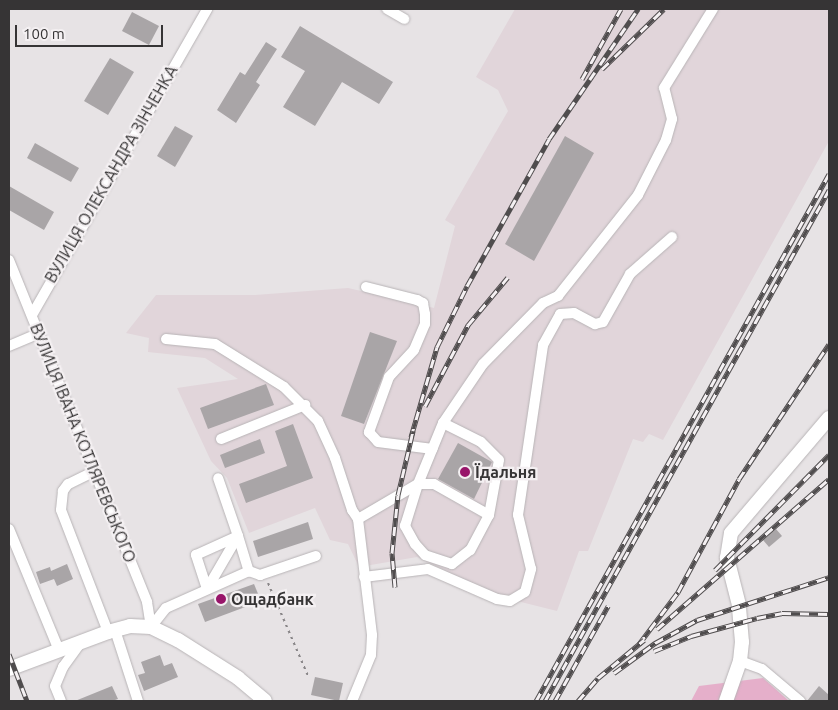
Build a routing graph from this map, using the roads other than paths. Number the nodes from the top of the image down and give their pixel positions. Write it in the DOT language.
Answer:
graph roads {
  1 [pos="207,9"];
  2 [pos="386,9"];
  3 [pos="713,9"];
  4 [pos="404,19"];
  5 [pos="672,237"];
  6 [pos="9,260"];
  7 [pos="366,287"];
  8 [pos="32,314"];
  9 [pos="39,333"];
  10 [pos="166,338"];
  11 [pos="9,346"];
  12 [pos="305,405"];
  13 [pos="829,418"];
  14 [pos="443,423"];
  15 [pos="221,439"];
  16 [pos="433,450"];
  17 [pos="95,471"];
  18 [pos="218,478"];
  19 [pos="418,484"];
  20 [pos="489,515"];
  21 [pos="358,518"];
  22 [pos="9,529"];
  23 [pos="238,536"];
  24 [pos="316,556"];
  25 [pos="249,571"];
  26 [pos="363,571"];
  27 [pos="207,589"];
  28 [pos="151,627"];
  29 [pos="111,631"];
  30 [pos="83,640"];
  31 [pos="58,648"];
  32 [pos="740,661"];
  33 [pos="9,669"];
  34 [pos="61,701"];
  35 [pos="138,701"];
  36 [pos="265,701"];
  37 [pos="352,701"];
  38 [pos="726,701"];
  39 [pos="800,701"];
  1 -- 8 [label="street, ВУЛИЦЯ ОЛЕКСАНДРА ЗІНЧЕНКА"];
  2 -- 4 [label="street"];
  3 -- 14 [label="street"];
  5 -- 26 [label="street"];
  6 -- 8 [label="street, ВУЛИЦЯ ІВАНА КОТЛЯРЕВСЬКОГО"];
  7 -- 16 [label="street"];
  8 -- 9 [label="street, ВУЛИЦЯ ІВАНА КОТЛЯРЕВСЬКОГО"];
  9 -- 11 [label="street"];
  9 -- 17 [label="street, ВУЛИЦЯ ІВАНА КОТЛЯРЕВСЬКОГО"];
  10 -- 12 [label="street"];
  12 -- 15 [label="street"];
  12 -- 21 [label="street"];
  13 -- 32 [label="main road"];
  14 -- 16 [label="street"];
  14 -- 20 [label="street"];
  16 -- 19 [label="street"];
  17 -- 28 [label="street, ВУЛИЦЯ ІВАНА КОТЛЯРЕВСЬКОГО"];
  17 -- 29 [label="street"];
  18 -- 23 [label="street"];
  19 -- 20 [label="street"];
  19 -- 20 [label="street"];
  19 -- 21 [label="street"];
  21 -- 26 [label="street"];
  22 -- 31 [label="street"];
  23 -- 25 [label="street"];
  23 -- 27 [label="street"];
  23 -- 27 [label="street"];
  24 -- 25 [label="street"];
  25 -- 27 [label="street"];
  26 -- 37 [label="street"];
  27 -- 28 [label="street"];
  28 -- 29 [label="main road"];
  28 -- 36 [label="main road"];
  29 -- 30 [label="main road"];
  29 -- 35 [label="street"];
  30 -- 31 [label="main road"];
  30 -- 34 [label="street"];
  31 -- 33 [label="main road"];
  32 -- 38 [label="main road"];
  32 -- 39 [label="street"];
}
